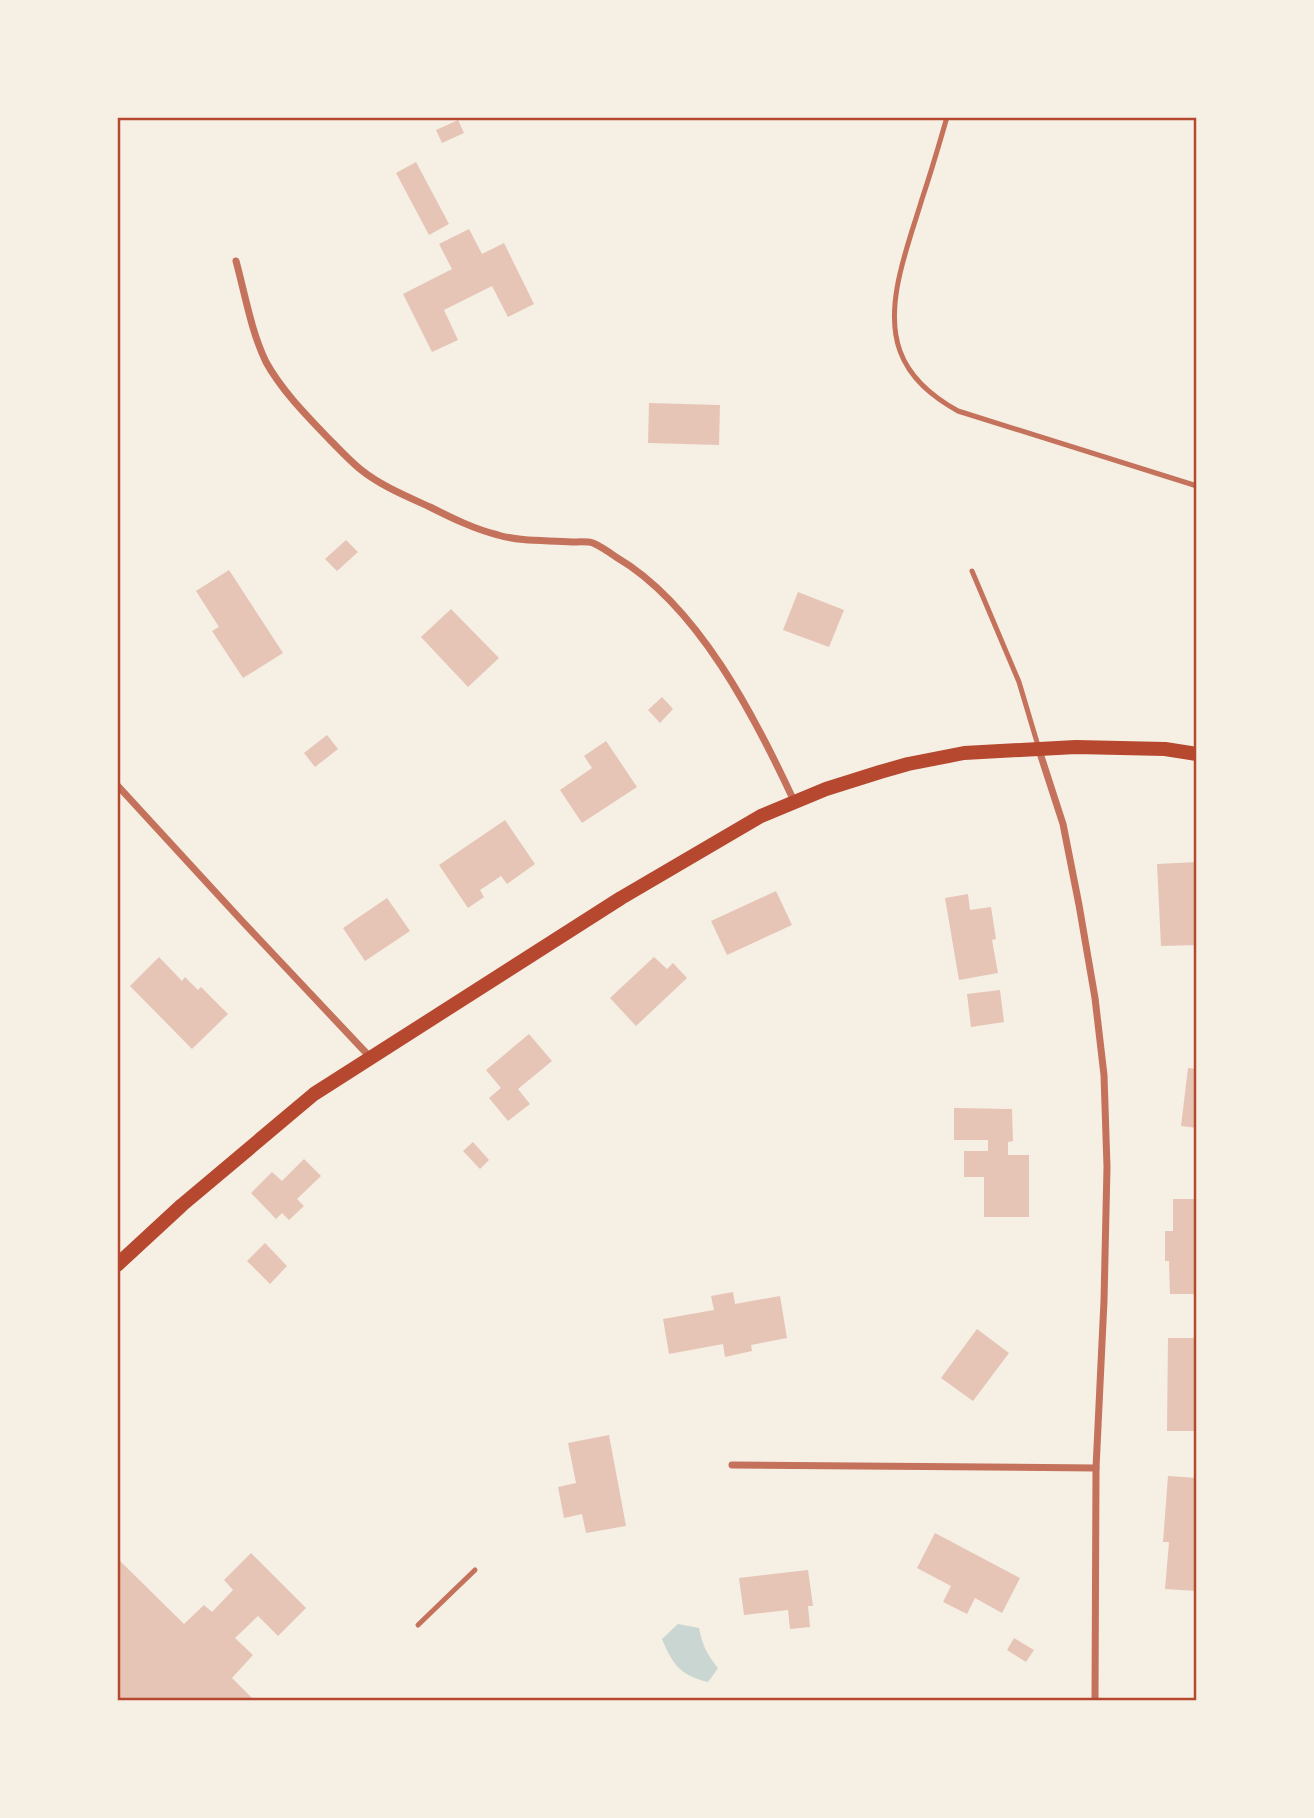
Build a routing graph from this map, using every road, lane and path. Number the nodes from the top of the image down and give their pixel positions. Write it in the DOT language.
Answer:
graph roads {
  1 [pos="947,117"];
  2 [pos="236,261"];
  3 [pos="1197,486"];
  4 [pos="972,571"];
  5 [pos="1039,749"];
  6 [pos="1197,754"];
  7 [pos="117,785"];
  8 [pos="794,801"];
  9 [pos="370,1058"];
  10 [pos="117,1265"];
  11 [pos="732,1465"];
  12 [pos="1096,1468"];
  13 [pos="475,1570"];
  14 [pos="418,1625"];
  15 [pos="1095,1701"];
  1 -- 3 [label="lane"];
  2 -- 8 [label="street"];
  4 -- 5 [label="lane"];
  5 -- 6 [label="main road"];
  5 -- 8 [label="main road"];
  5 -- 12 [label="street"];
  7 -- 9 [label="street"];
  8 -- 9 [label="main road"];
  9 -- 10 [label="main road"];
  11 -- 12 [label="street"];
  12 -- 15 [label="street"];
  13 -- 14 [label="lane"];
}
